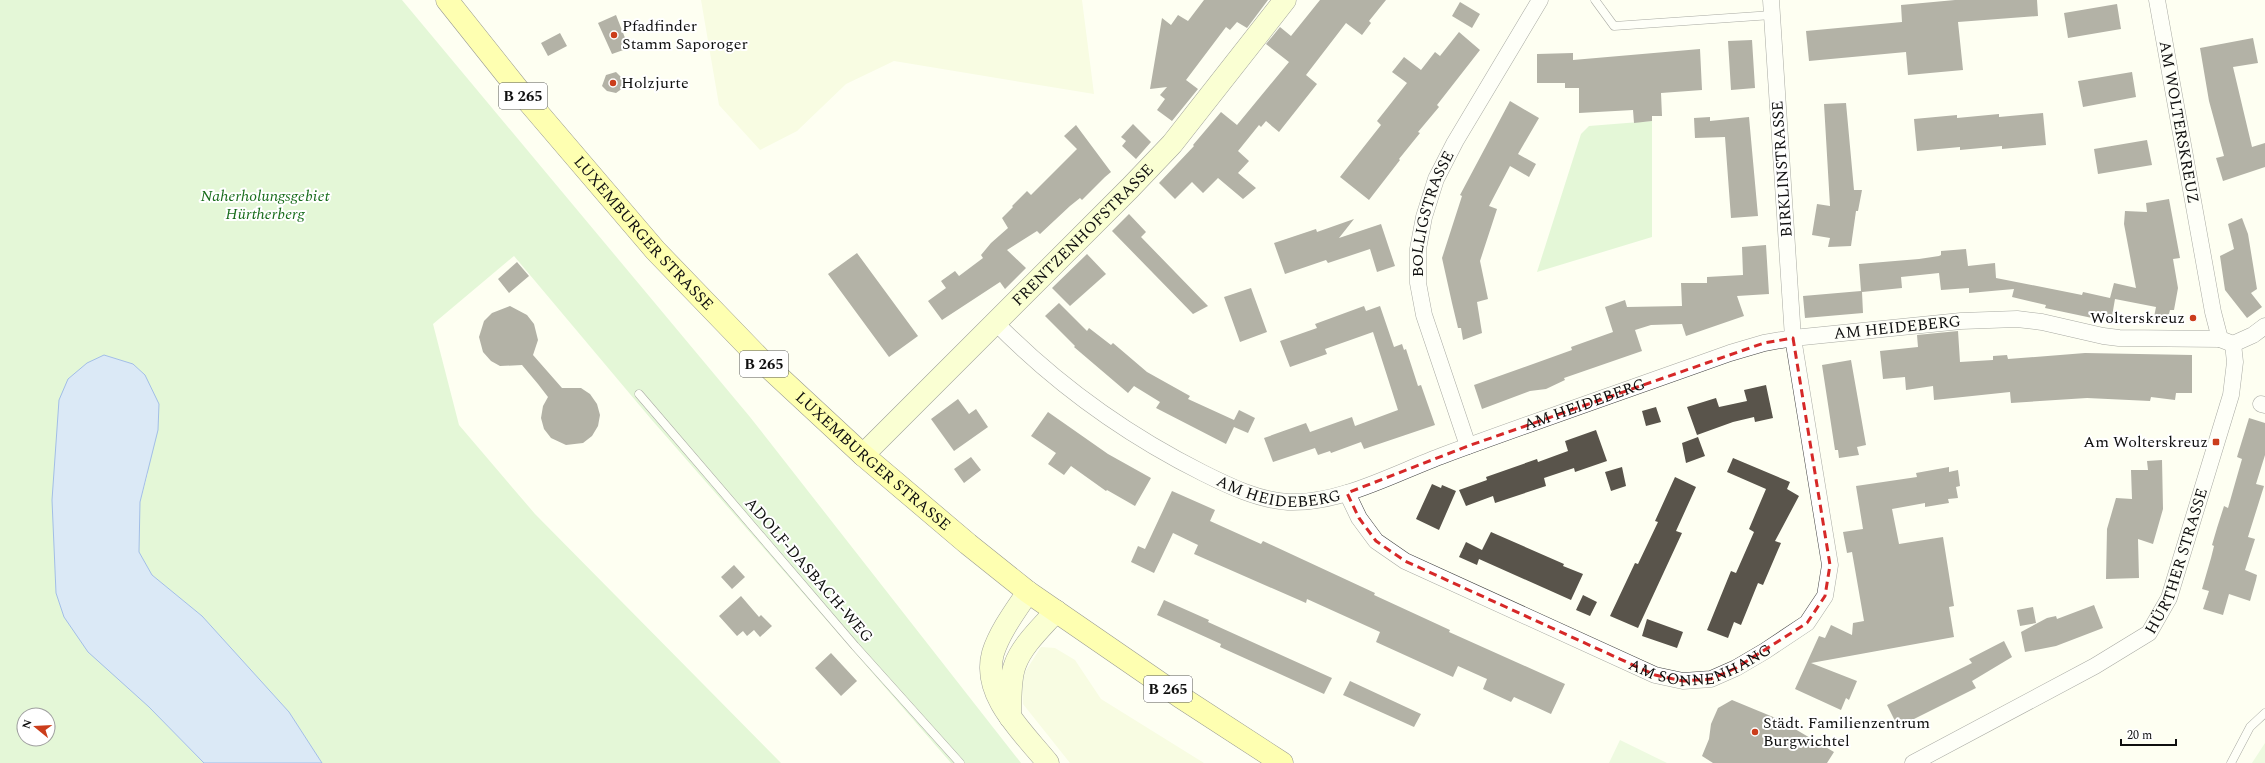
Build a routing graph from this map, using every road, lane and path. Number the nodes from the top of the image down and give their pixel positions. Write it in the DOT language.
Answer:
graph roads {
  1 [pos="447,0"];
  2 [pos="1285,0"];
  3 [pos="1540,0"];
  4 [pos="1595,0"];
  5 [pos="2157,0"];
  6 [pos="1772,7"];
  7 [pos="995,322"];
  8 [pos="2265,326"];
  9 [pos="1793,338"];
  10 [pos="2226,341"];
  11 [pos="639,394"];
  12 [pos="1468,446"];
  13 [pos="863,455"];
  14 [pos="1347,492"];
  15 [pos="1028,592"];
  16 [pos="1056,611"];
  17 [pos="2265,713"];
  18 [pos="1010,717"];
  19 [pos="960,763"];
  20 [pos="1048,763"];
  21 [pos="1282,763"];
  22 [pos="1913,763"];
  23 [pos="2231,763"];
  1 -- 13 [label="main road, LUXEMBURGER STRASSE / B 265"];
  2 -- 7 [label="street, FRENTZENHOFSTRASSE"];
  3 -- 12 [label="street, BOLLIGSTRASSE"];
  4 -- 6 [label="lane"];
  5 -- 10 [label="street, AM WOLTERSKREUZ"];
  6 -- 9 [label="street, BIRKLINSTRASSE"];
  7 -- 13 [label="street, FRENTZENHOFSTRASSE"];
  7 -- 14 [label="street, AM HEIDEBERG"];
  8 -- 10 [label="street"];
  9 -- 10 [label="street, AM HEIDEBERG"];
  9 -- 12 [label="street, AM HEIDEBERG"];
  9 -- 14 [label="street, AM SONNENHANG"];
  10 -- 22 [label="street, HÜRTHER STRASSE"];
  11 -- 19 [label="lane, ADOLF-DASBACH-WEG"];
  12 -- 14 [label="street, AM HEIDEBERG"];
  13 -- 15 [label="main road, LUXEMBURGER STRASSE / B 265"];
  15 -- 16 [label="main road, LUXEMBURGER STRASSE / B 265"];
  15 -- 18 [label="street"];
  16 -- 18 [label="street"];
  16 -- 21 [label="main road, LUXEMBURGER STRASSE / B 265"];
  17 -- 23 [label="lane"];
  18 -- 20 [label="street"];
}
